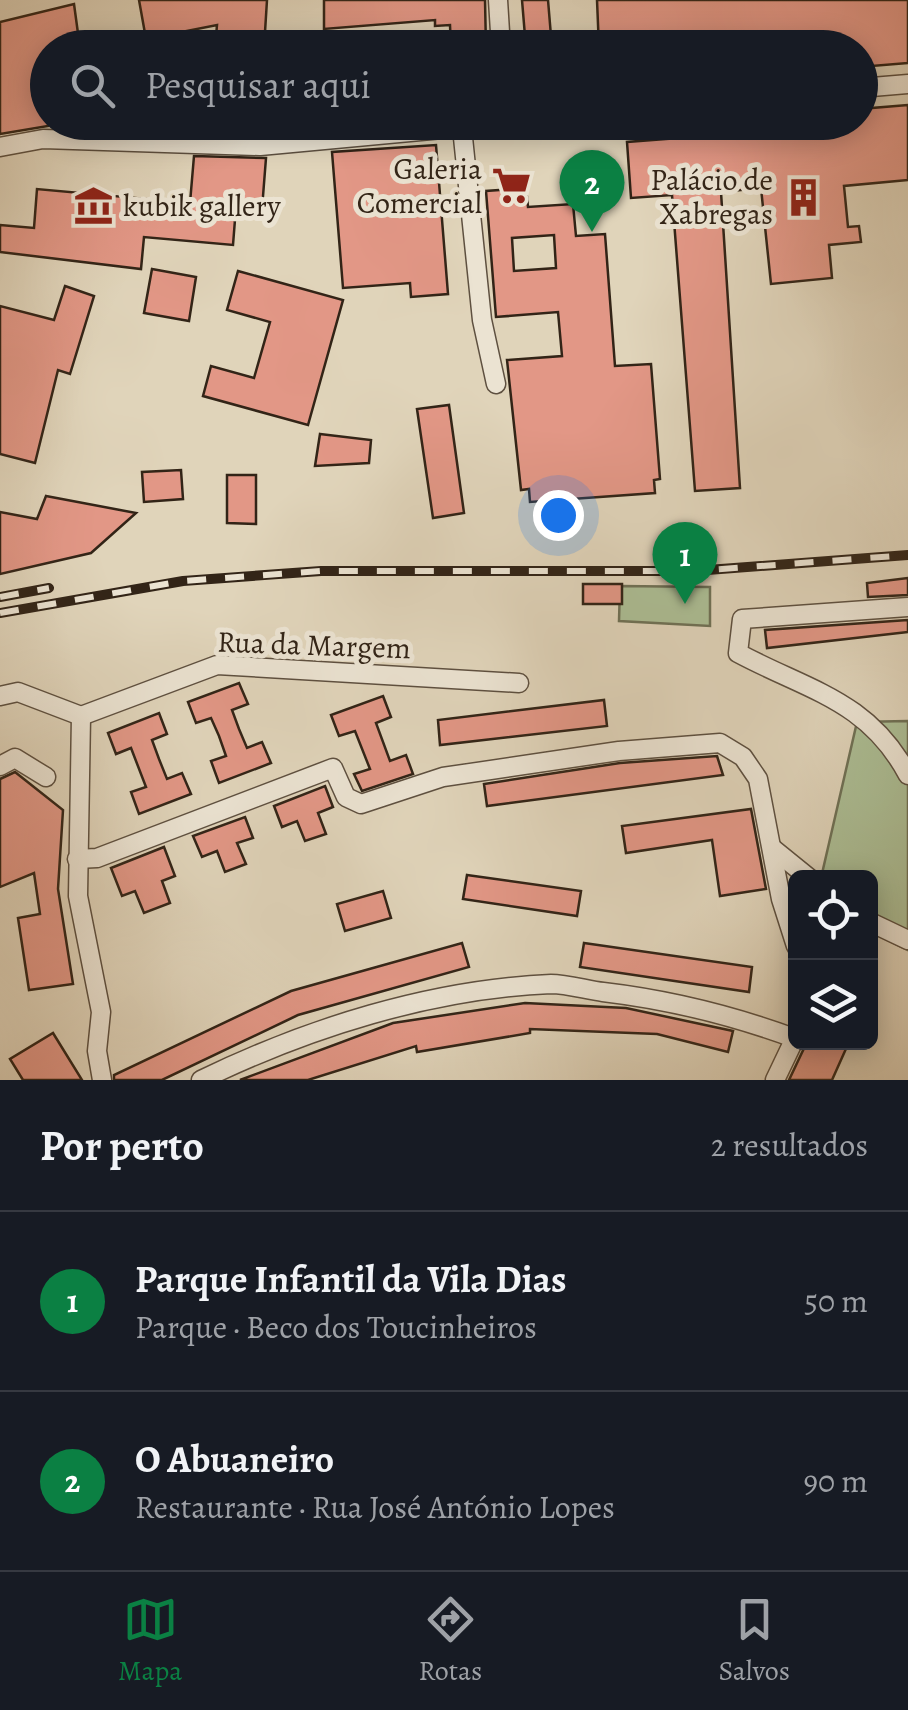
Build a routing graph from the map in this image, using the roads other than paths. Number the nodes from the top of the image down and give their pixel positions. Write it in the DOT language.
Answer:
graph roads {
  1 [pos="498,0"];
  2 [pos="500,30"];
  3 [pos="908,84"];
  4 [pos="878,86"];
  5 [pos="38,140"];
  6 [pos="74,140"];
  7 [pos="327,140"];
  8 [pos="463,140"];
  9 [pos="0,148"];
  10 [pos="496,384"];
  11 [pos="908,607"];
  12 [pos="519,683"];
  13 [pos="0,696"];
  14 [pos="81,716"];
  15 [pos="0,766"];
  16 [pos="908,775"];
  17 [pos="46,777"];
  18 [pos="772,848"];
  19 [pos="77,858"];
  20 [pos="799,870"];
  21 [pos="788,921"];
  22 [pos="878,926"];
  23 [pos="908,940"];
  24 [pos="788,1035"];
  25 [pos="789,1050"];
  26 [pos="102,1080"];
  27 [pos="202,1080"];
  28 [pos="775,1080"];
  1 -- 2 [label="street"];
  3 -- 4 [label="street"];
  5 -- 9 [label="street"];
  6 -- 7 [label="street"];
  8 -- 10 [label="street"];
  11 -- 16 [label="street"];
  12 -- 14 [label="street, Rua da Margem"];
  13 -- 14 [label="street"];
  14 -- 19 [label="street"];
  15 -- 17 [label="street"];
  18 -- 19 [label="street"];
  18 -- 20 [label="street"];
  18 -- 21 [label="street"];
  19 -- 26 [label="street"];
  22 -- 23 [label="street"];
  24 -- 27 [label="street"];
  25 -- 28 [label="street"];
}
